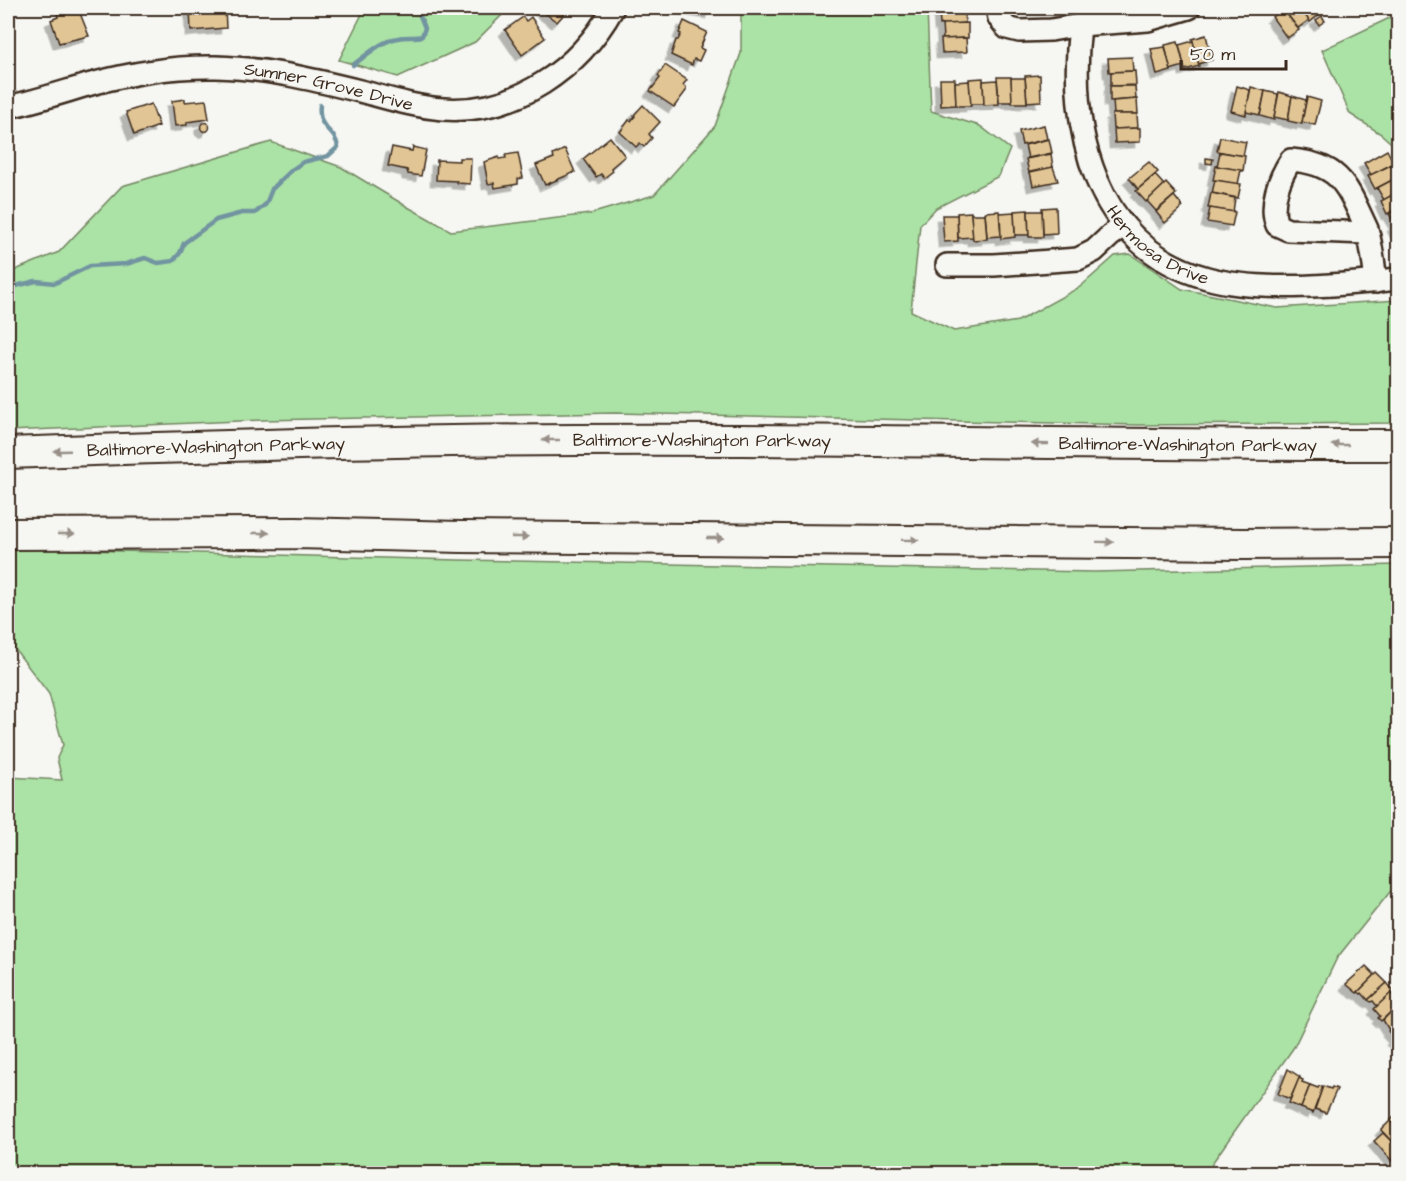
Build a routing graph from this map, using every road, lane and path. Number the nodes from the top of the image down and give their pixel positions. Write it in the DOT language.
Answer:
graph roads {
  1 [pos="613,8"];
  2 [pos="997,8"];
  3 [pos="1189,8"];
  4 [pos="1080,26"];
  5 [pos="8,107"];
  6 [pos="1123,224"];
  7 [pos="1368,233"];
  8 [pos="947,265"];
  9 [pos="1398,279"];
  10 [pos="1376,282"];
  11 [pos="1398,445"];
  12 [pos="8,453"];
  13 [pos="8,534"];
  14 [pos="1398,543"];
  1 -- 5 [label="street, Sumner Grove Drive"];
  2 -- 4 [label="street"];
  3 -- 4 [label="street"];
  4 -- 6 [label="street, Hermosa Drive"];
  6 -- 8 [label="street"];
  6 -- 10 [label="street, Hermosa Drive"];
  7 -- 7 [label="street"];
  7 -- 10 [label="street"];
  9 -- 10 [label="street, Hermosa Drive"];
  11 -- 12 [label="highway, Baltimore-Washington Parkway, one-way"];
  13 -- 14 [label="highway, one-way"];
}
